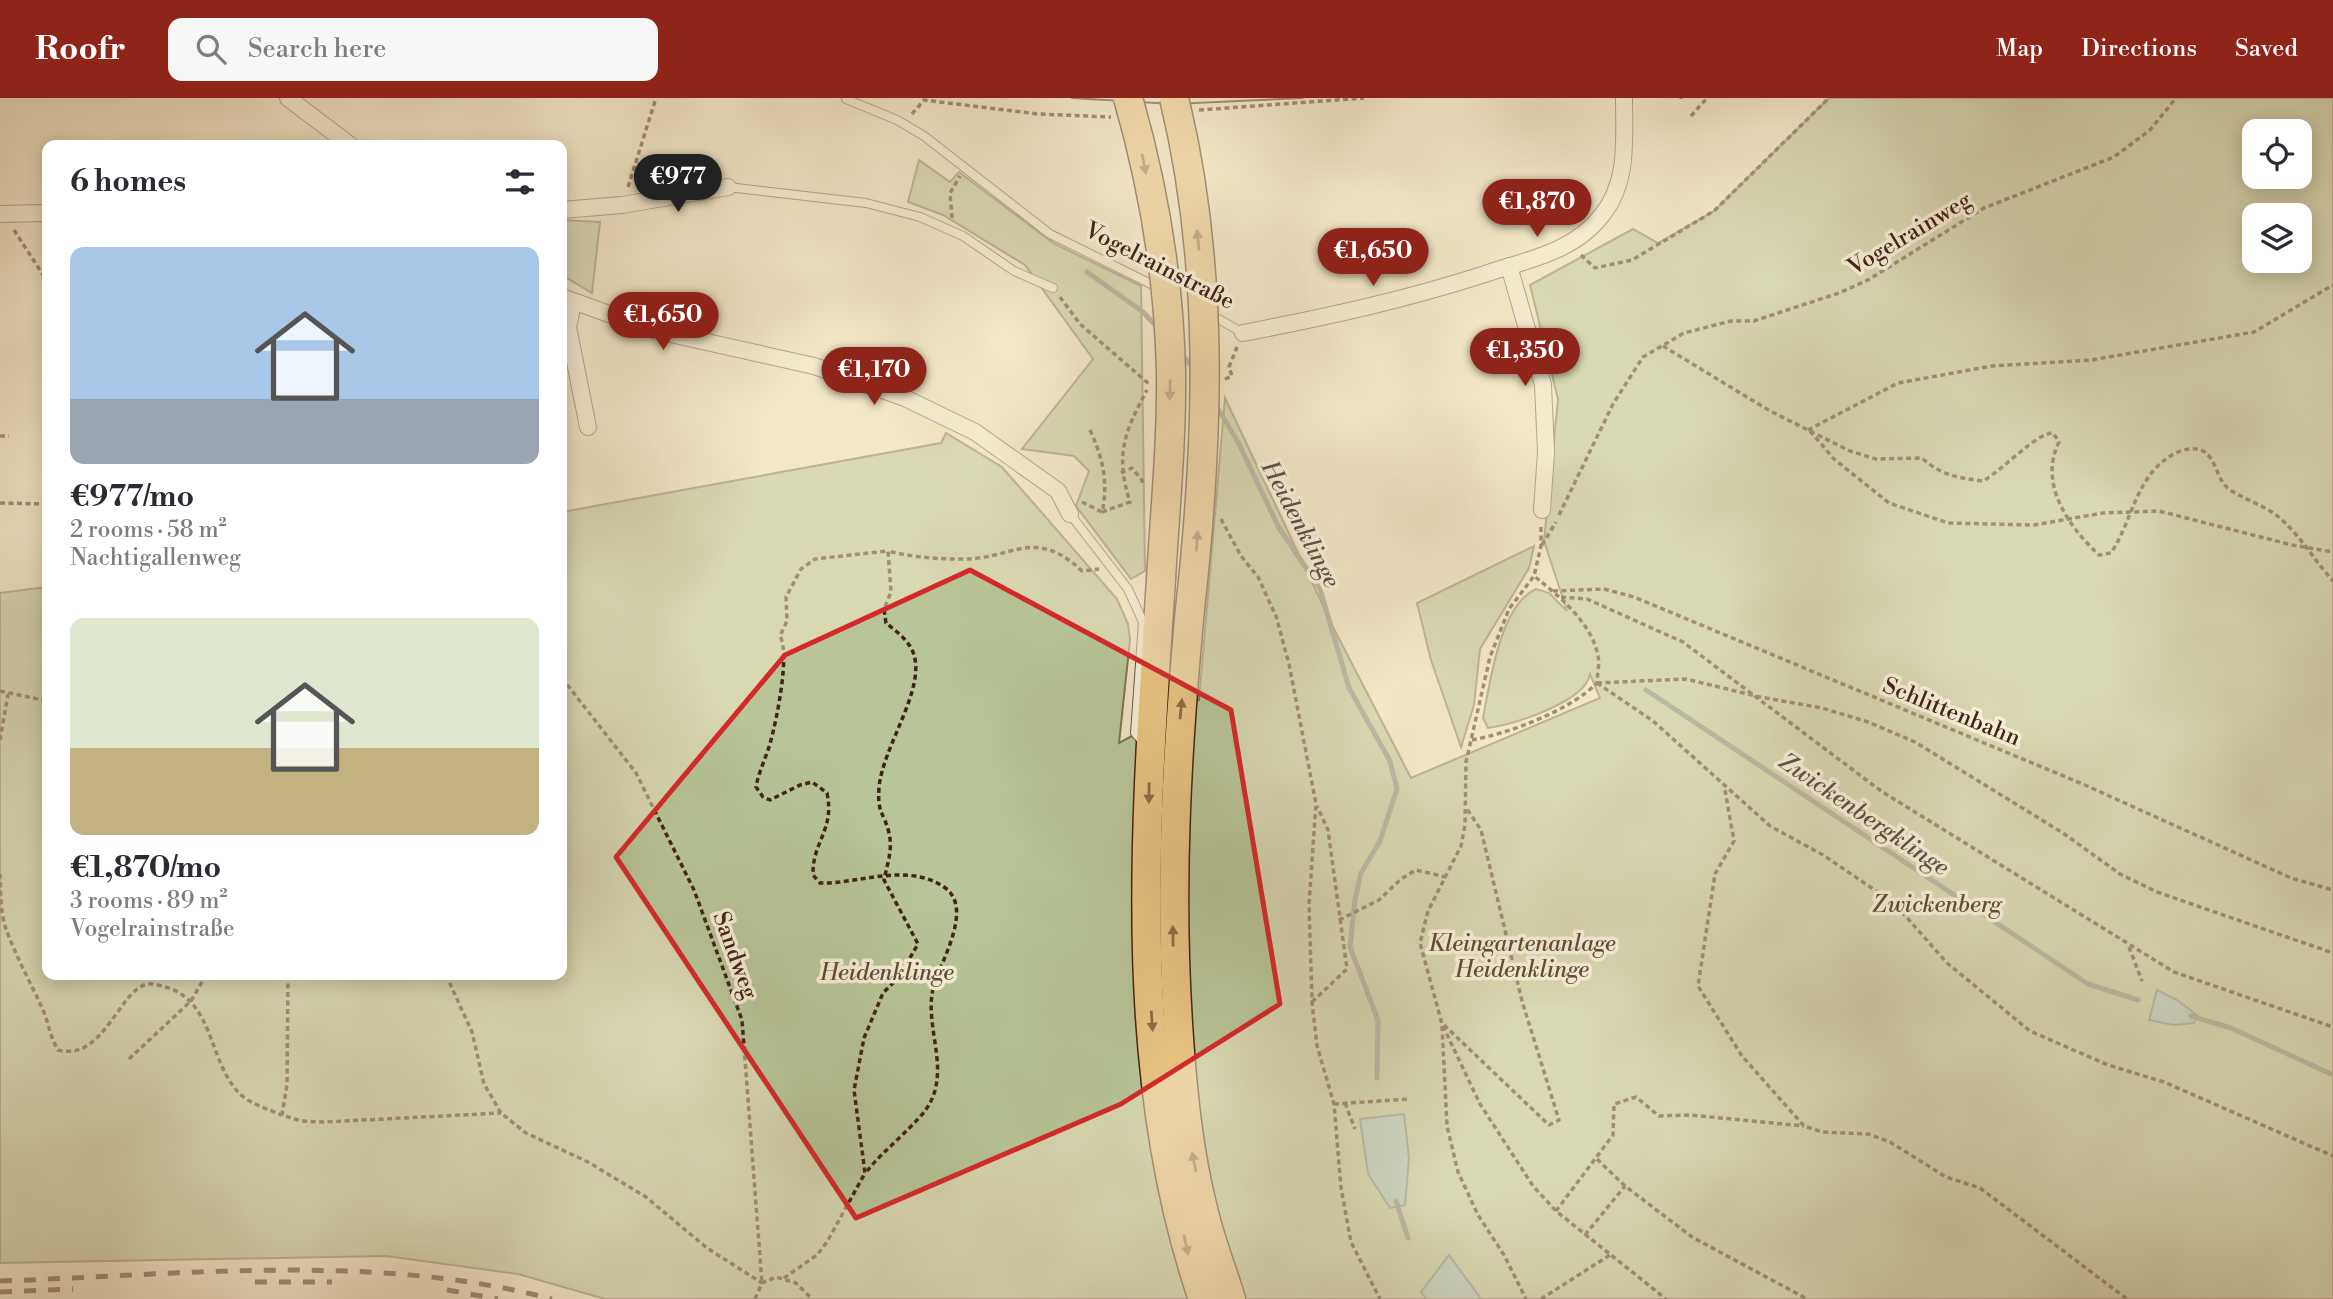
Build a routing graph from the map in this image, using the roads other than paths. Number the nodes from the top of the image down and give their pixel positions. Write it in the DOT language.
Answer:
graph roads {
  1 [pos="288,98"];
  2 [pos="1128,98"];
  3 [pos="1625,98"];
  4 [pos="846,99"];
  5 [pos="1174,102"];
  6 [pos="343,140"];
  7 [pos="728,187"];
  8 [pos="567,210"];
  9 [pos="42,213"];
  10 [pos="1,214"];
  11 [pos="1509,266"];
  12 [pos="1053,288"];
  13 [pos="1175,296"];
  14 [pos="567,300"];
  15 [pos="1198,308"];
  16 [pos="1243,332"];
  17 [pos="588,427"];
  18 [pos="1542,510"];
  19 [pos="1070,514"];
  20 [pos="1150,751"];
  21 [pos="1203,1299"];
  22 [pos="1231,1299"];
  1 -- 6 [label="street"];
  2 -- 20 [label="highway, one-way, bridge"];
  3 -- 11 [label="street, Vogelrainstraße"];
  4 -- 13 [label="lane, Vogelrainstraße"];
  22 -- 5 [label="highway, one-way, bridge"];
  7 -- 8 [label="street"];
  7 -- 12 [label="lane"];
  9 -- 10 [label="street"];
  11 -- 16 [label="street, Vogelrainstraße"];
  11 -- 18 [label="street"];
  14 -- 17 [label="street"];
  14 -- 19 [label="street"];
  15 -- 16 [label="lane, Vogelrainstraße"];
  19 -- 20 [label="lane"];
  20 -- 21 [label="highway, one-way"];
}
